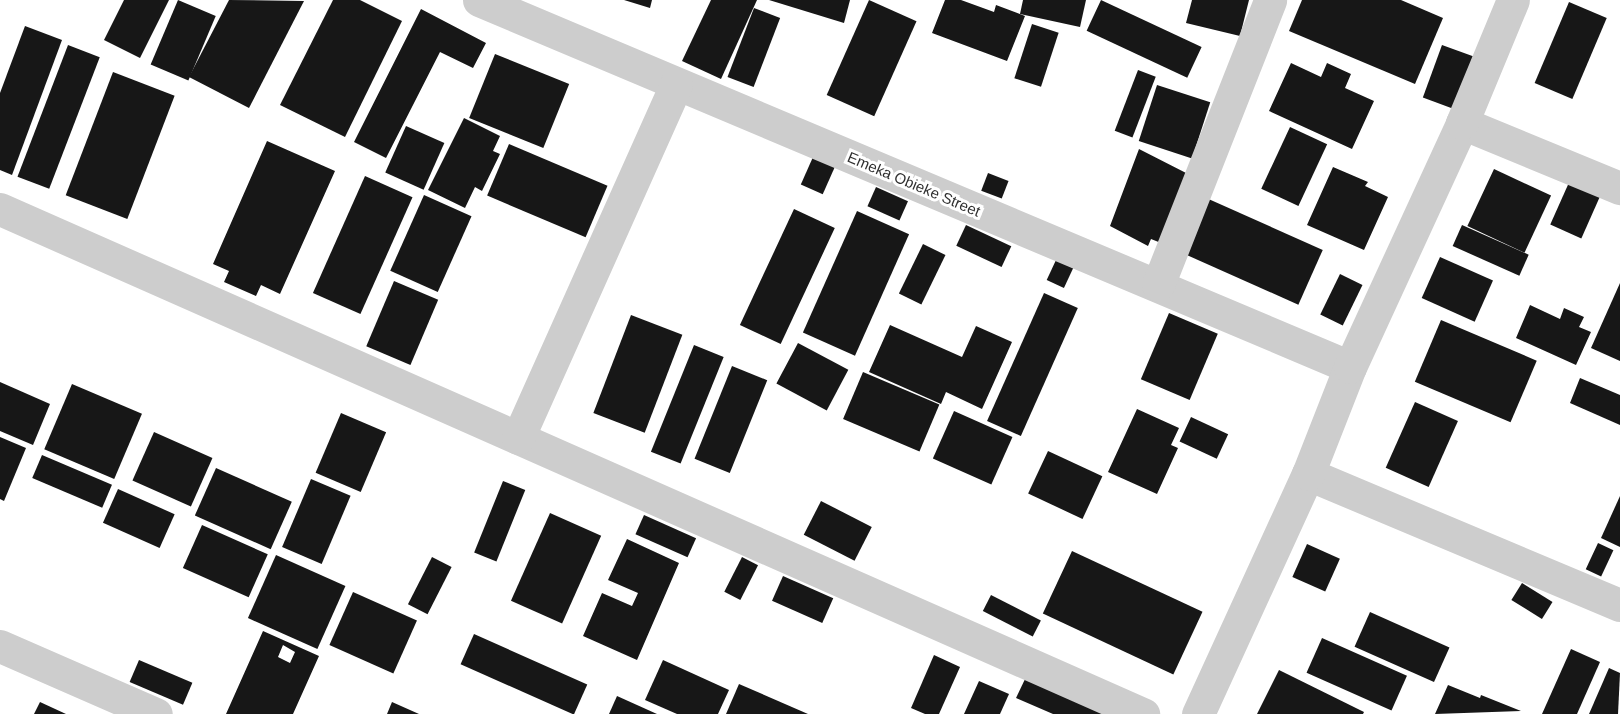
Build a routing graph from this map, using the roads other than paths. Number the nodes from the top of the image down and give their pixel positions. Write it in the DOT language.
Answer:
graph roads {
  1 [pos="479,0"];
  2 [pos="1270,0"];
  3 [pos="1513,0"];
  4 [pos="676,85"];
  5 [pos="1462,123"];
  6 [pos="1620,188"];
  7 [pos="0,209"];
  8 [pos="1158,285"];
  9 [pos="1350,367"];
  10 [pos="518,438"];
  11 [pos="1308,474"];
  12 [pos="1620,605"];
  13 [pos="0,646"];
  14 [pos="156,714"];
  15 [pos="1143,714"];
  16 [pos="1198,714"];
  1 -- 4 [label="street, Emeka Obieke Street"];
  2 -- 8 [label="street"];
  3 -- 5 [label="street"];
  4 -- 8 [label="street, Emeka Obieke Street"];
  4 -- 10 [label="street"];
  5 -- 6 [label="street"];
  5 -- 9 [label="street"];
  7 -- 10 [label="street"];
  8 -- 9 [label="street, Emeka Obieke Street"];
  9 -- 11 [label="street"];
  10 -- 15 [label="street"];
  11 -- 12 [label="street"];
  11 -- 16 [label="street"];
  13 -- 14 [label="street"];
}
